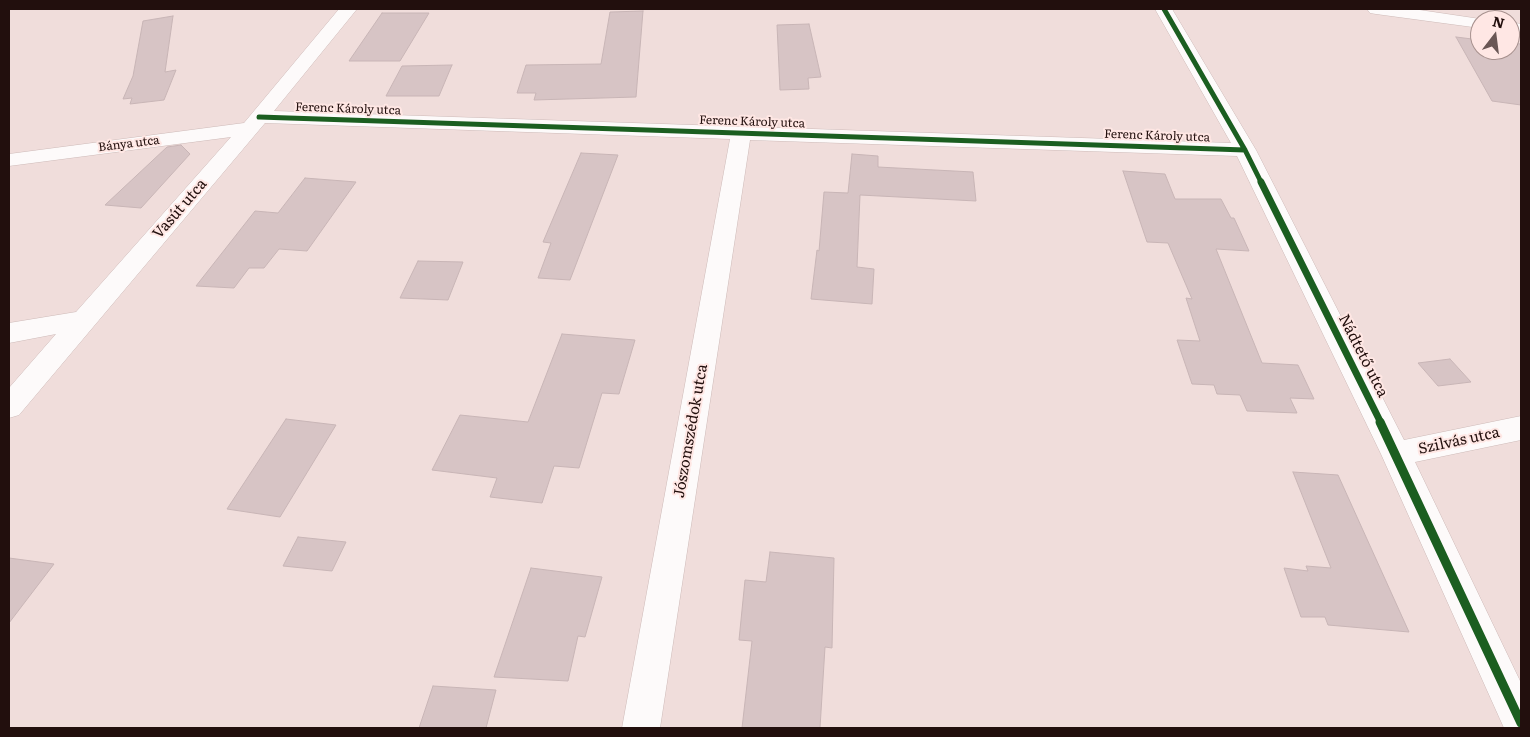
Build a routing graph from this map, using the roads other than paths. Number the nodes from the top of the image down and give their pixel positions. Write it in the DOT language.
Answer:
graph roads {
  1 [pos="348,9"];
  2 [pos="1164,9"];
  3 [pos="1376,9"];
  4 [pos="1470,22"];
  5 [pos="255,122"];
  6 [pos="741,133"];
  7 [pos="1245,150"];
  8 [pos="9,160"];
  9 [pos="84,320"];
  10 [pos="9,333"];
  11 [pos="9,407"];
  12 [pos="1521,428"];
  13 [pos="1396,454"];
  14 [pos="1521,723"];
  15 [pos="640,728"];
  1 -- 5 [label="street, Vasút utca"];
  2 -- 7 [label="street, Nádtető utca"];
  3 -- 4 [label="street"];
  5 -- 6 [label="street, Ferenc Károly utca"];
  5 -- 8 [label="street, Bánya utca"];
  5 -- 9 [label="street, Vasút utca"];
  6 -- 7 [label="street, Ferenc Károly utca"];
  6 -- 15 [label="street, Jószomszédok utca"];
  7 -- 13 [label="street, Nádtető utca"];
  9 -- 10 [label="street"];
  9 -- 11 [label="street, Vasút utca"];
  12 -- 13 [label="street, Szilvás utca"];
  13 -- 14 [label="street, Nádtető utca"];
}
